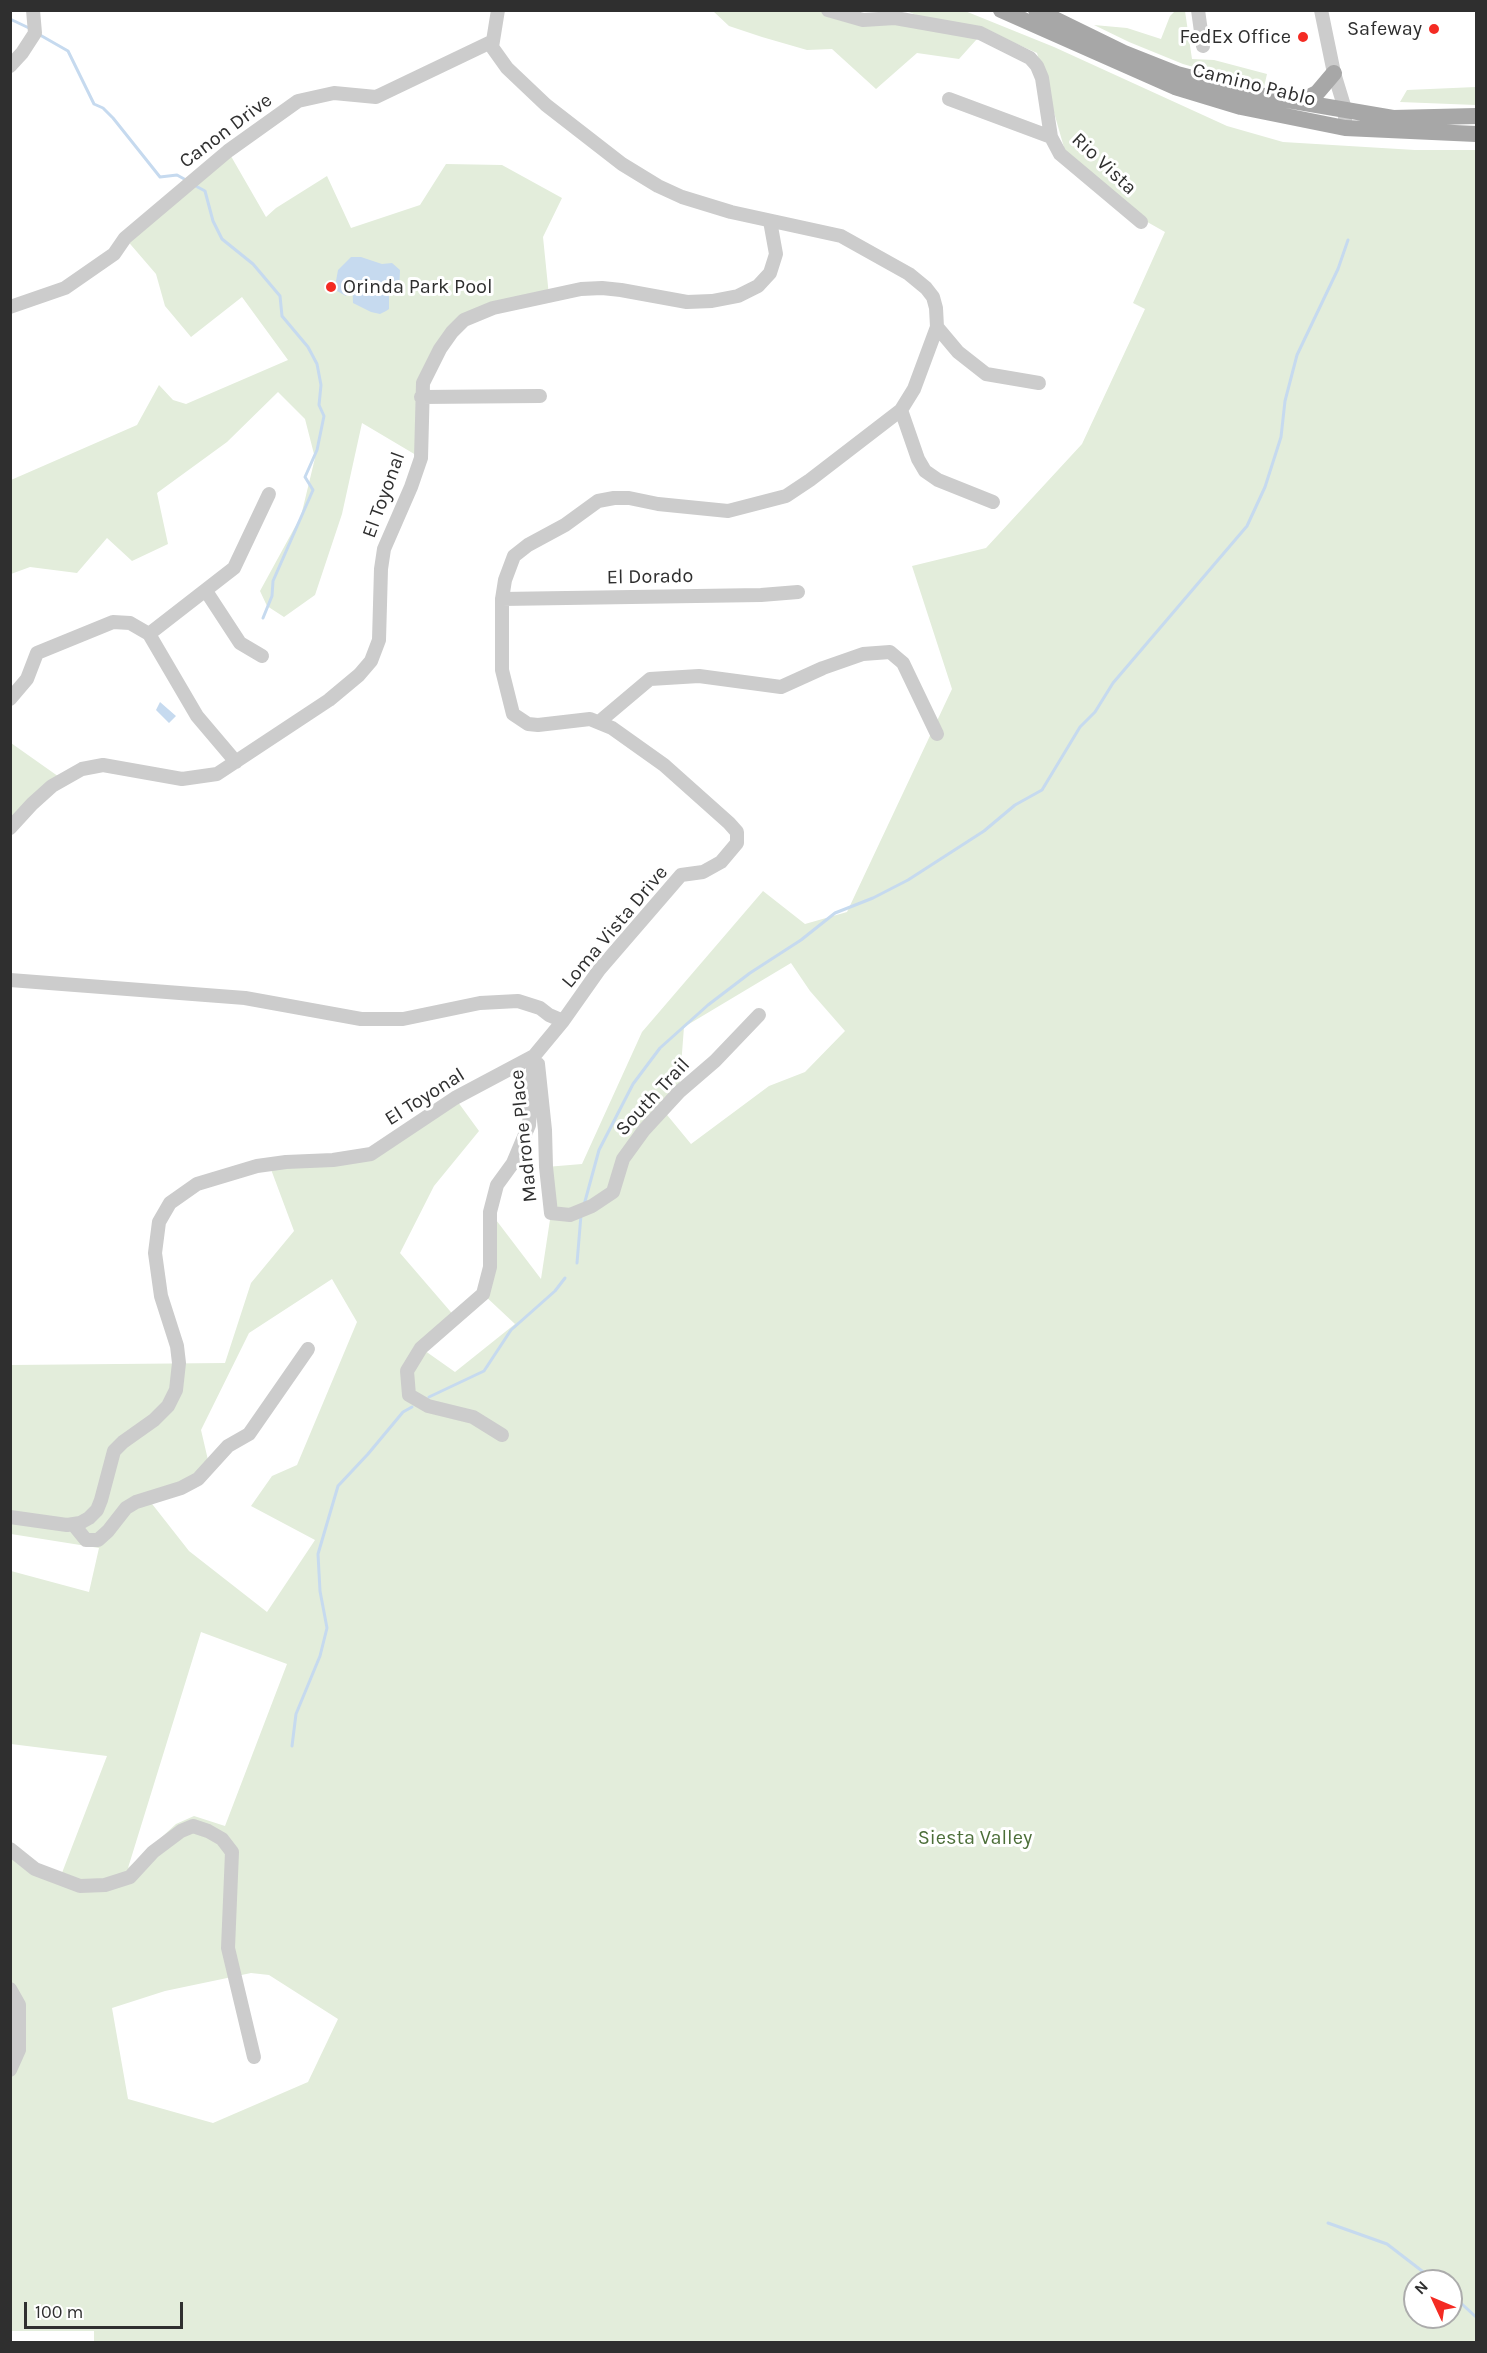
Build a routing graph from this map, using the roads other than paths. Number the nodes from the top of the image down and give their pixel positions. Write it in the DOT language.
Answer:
graph roads {
  1 [pos="33,10"];
  2 [pos="498,10"];
  3 [pos="828,10"];
  4 [pos="1001,10"];
  5 [pos="1036,10"];
  6 [pos="1198,10"];
  7 [pos="1321,10"];
  8 [pos="896,14"];
  9 [pos="491,42"];
  10 [pos="1203,46"];
  11 [pos="10,66"];
  12 [pos="1334,73"];
  13 [pos="948,99"];
  14 [pos="1301,101"];
  15 [pos="1345,109"];
  16 [pos="1476,116"];
  17 [pos="1345,128"];
  18 [pos="1476,134"];
  19 [pos="1051,137"];
  20 [pos="770,221"];
  21 [pos="1141,222"];
  22 [pos="10,307"];
  23 [pos="937,327"];
  24 [pos="1040,383"];
  25 [pos="540,396"];
  26 [pos="421,397"];
  27 [pos="901,410"];
  28 [pos="269,494"];
  29 [pos="993,502"];
  30 [pos="206,591"];
  31 [pos="798,592"];
  32 [pos="502,598"];
  33 [pos="149,634"];
  34 [pos="262,656"];
  35 [pos="10,699"];
  36 [pos="599,722"];
  37 [pos="937,734"];
  38 [pos="236,762"];
  39 [pos="10,828"];
  40 [pos="10,980"];
  41 [pos="759,1015"];
  42 [pos="563,1021"];
  43 [pos="534,1056"];
  44 [pos="551,1213"];
  45 [pos="308,1349"];
  46 [pos="502,1435"];
  47 [pos="10,1517"];
  48 [pos="74,1524"];
  49 [pos="10,1849"];
  50 [pos="10,1989"];
  51 [pos="254,2057"];
  52 [pos="10,2070"];
  1 -- 11 [label="street"];
  2 -- 9 [label="street"];
  3 -- 8 [label="street"];
  4 -- 17 [label="main road, Camino Pablo"];
  5 -- 14 [label="main road, Camino Pablo"];
  6 -- 10 [label="street"];
  7 -- 12 [label="street"];
  8 -- 19 [label="street, Rio Vista"];
  9 -- 20 [label="street"];
  9 -- 22 [label="street, Canon Drive"];
  12 -- 14 [label="main road"];
  12 -- 15 [label="street"];
  13 -- 19 [label="street"];
  14 -- 15 [label="main road, Camino Pablo"];
  15 -- 16 [label="main road, Camino Pablo"];
  15 -- 17 [label="street"];
  17 -- 18 [label="main road, Camino Pablo"];
  19 -- 21 [label="street, Rio Vista"];
  20 -- 23 [label="street, Loma Vista Drive"];
  20 -- 26 [label="street, El Toyonal"];
  23 -- 24 [label="street"];
  23 -- 27 [label="street, Loma Vista Drive"];
  25 -- 26 [label="street"];
  26 -- 38 [label="street, El Toyonal"];
  27 -- 29 [label="street"];
  27 -- 32 [label="street, Loma Vista Drive"];
  28 -- 30 [label="street"];
  30 -- 33 [label="street"];
  30 -- 34 [label="street"];
  31 -- 32 [label="street, El Dorado"];
  32 -- 36 [label="street, Loma Vista Drive"];
  33 -- 35 [label="street"];
  33 -- 38 [label="street"];
  36 -- 37 [label="street"];
  36 -- 42 [label="street, Loma Vista Drive"];
  38 -- 39 [label="street, El Toyonal"];
  40 -- 42 [label="street"];
  41 -- 44 [label="street, South Trail"];
  42 -- 43 [label="street, El Toyonal"];
  43 -- 44 [label="street, Madrone Place"];
  43 -- 46 [label="street"];
  43 -- 48 [label="street, El Toyonal"];
  45 -- 48 [label="street"];
  47 -- 48 [label="street"];
  49 -- 51 [label="street"];
  50 -- 52 [label="street"];
}
